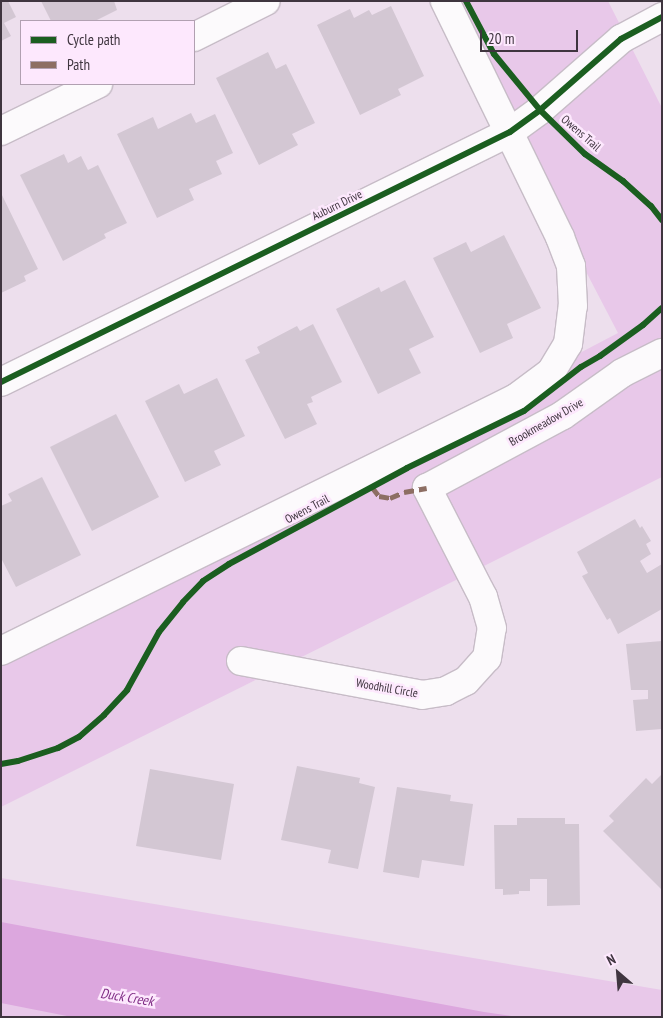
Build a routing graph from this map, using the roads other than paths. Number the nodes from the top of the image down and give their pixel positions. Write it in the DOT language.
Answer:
graph roads {
  1 [pos="266,1"];
  2 [pos="445,1"];
  3 [pos="662,17"];
  4 [pos="195,36"];
  5 [pos="96,85"];
  6 [pos="1,131"];
  7 [pos="510,132"];
  8 [pos="662,353"];
  9 [pos="1,382"];
  10 [pos="427,488"];
  11 [pos="1,651"];
  12 [pos="241,661"];
  1 -- 4 [label="street"];
  2 -- 7 [label="street"];
  3 -- 7 [label="street, Auburn Drive"];
  5 -- 6 [label="street"];
  7 -- 9 [label="street, Auburn Drive"];
  7 -- 11 [label="street"];
  8 -- 10 [label="street, Brookmeadow Drive"];
  10 -- 12 [label="street, Woodhill Circle"];
}
